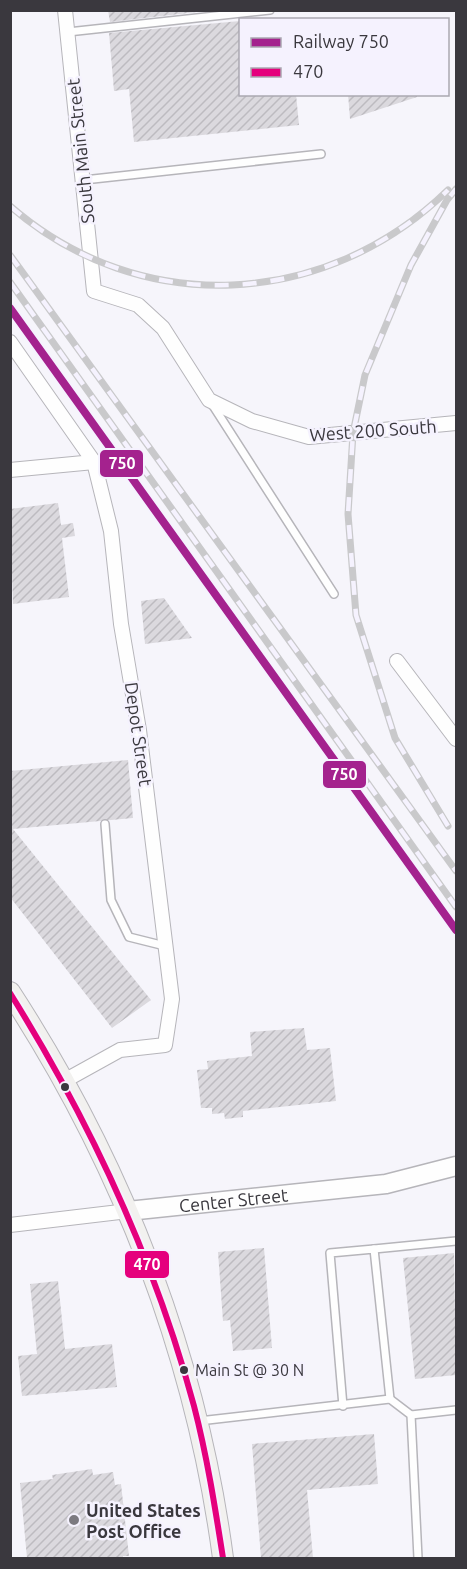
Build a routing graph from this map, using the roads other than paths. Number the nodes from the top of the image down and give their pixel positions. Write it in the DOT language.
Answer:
graph roads {
  1 [pos="65,10"];
  2 [pos="270,10"];
  3 [pos="68,32"];
  4 [pos="321,154"];
  5 [pos="84,180"];
  6 [pos="10,342"];
  7 [pos="209,400"];
  8 [pos="456,423"];
  9 [pos="94,462"];
  10 [pos="10,470"];
  11 [pos="334,594"];
  12 [pos="397,661"];
  13 [pos="456,739"];
  14 [pos="105,824"];
  15 [pos="165,946"];
  16 [pos="13,1002"];
  17 [pos="64,1081"];
  18 [pos="456,1166"];
  19 [pos="129,1211"];
  20 [pos="10,1225"];
  21 [pos="456,1241"];
  22 [pos="374,1249"];
  23 [pos="390,1399"];
  24 [pos="343,1406"];
  25 [pos="456,1410"];
  26 [pos="411,1414"];
  27 [pos="199,1421"];
  28 [pos="223,1558"];
  29 [pos="418,1558"];
  1 -- 3 [label="street, South Main Street"];
  2 -- 3 [label="lane"];
  3 -- 5 [label="street, South Main Street"];
  4 -- 5 [label="lane"];
  5 -- 7 [label="street, South Main Street"];
  6 -- 9 [label="street, Depot Street"];
  7 -- 8 [label="street, West 200 South"];
  7 -- 11 [label="lane"];
  9 -- 10 [label="street"];
  9 -- 15 [label="street, Depot Street"];
  12 -- 13 [label="street"];
  14 -- 15 [label="lane"];
  15 -- 17 [label="street, Depot Street"];
  16 -- 17 [label="main road"];
  17 -- 19 [label="main road"];
  18 -- 19 [label="street, Center Street"];
  19 -- 20 [label="street, Center Street"];
  19 -- 27 [label="main road"];
  21 -- 22 [label="lane"];
  22 -- 23 [label="lane"];
  22 -- 24 [label="lane"];
  23 -- 24 [label="lane"];
  23 -- 26 [label="lane"];
  24 -- 27 [label="lane"];
  25 -- 26 [label="lane"];
  26 -- 29 [label="lane"];
  27 -- 28 [label="main road"];
}
